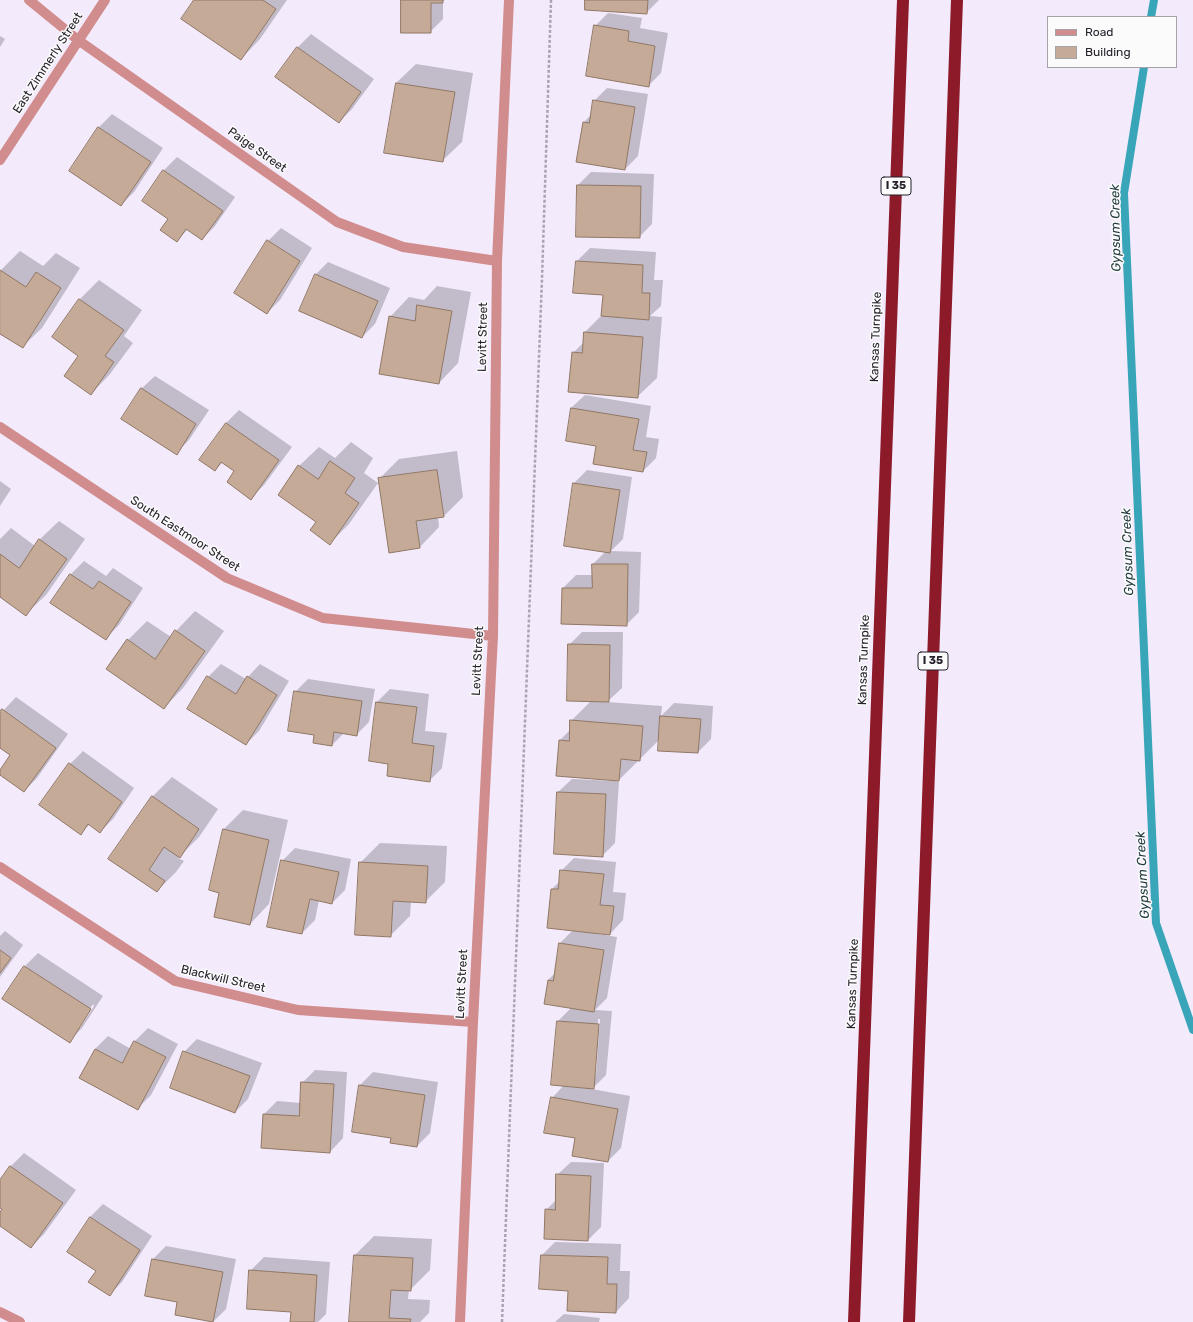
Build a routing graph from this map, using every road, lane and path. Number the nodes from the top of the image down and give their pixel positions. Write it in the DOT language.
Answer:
graph roads {
  1 [pos="29,0"];
  2 [pos="105,0"];
  3 [pos="509,0"];
  4 [pos="551,0"];
  5 [pos="903,0"];
  6 [pos="957,0"];
  7 [pos="78,40"];
  8 [pos="0,160"];
  9 [pos="497,261"];
  10 [pos="0,427"];
  11 [pos="492,636"];
  12 [pos="0,867"];
  13 [pos="473,1022"];
  14 [pos="0,1312"];
  15 [pos="20,1322"];
  16 [pos="460,1322"];
  17 [pos="502,1322"];
  18 [pos="854,1322"];
  19 [pos="909,1322"];
  1 -- 7 [label="street, Paige Street"];
  2 -- 7 [label="street, East Zimmerly Street"];
  3 -- 9 [label="street, Levitt Street"];
  4 -- 17 [label="path"];
  5 -- 18 [label="highway, Kansas Turnpike / I 35"];
  6 -- 19 [label="highway, I 35"];
  7 -- 8 [label="street, East Zimmerly Street"];
  7 -- 9 [label="street, Paige Street"];
  9 -- 11 [label="street, Levitt Street"];
  10 -- 11 [label="street, South Eastmoor Street"];
  11 -- 13 [label="street, Levitt Street"];
  12 -- 13 [label="street, Blackwill Street"];
  13 -- 16 [label="street, Levitt Street"];
  14 -- 15 [label="street"];
}
